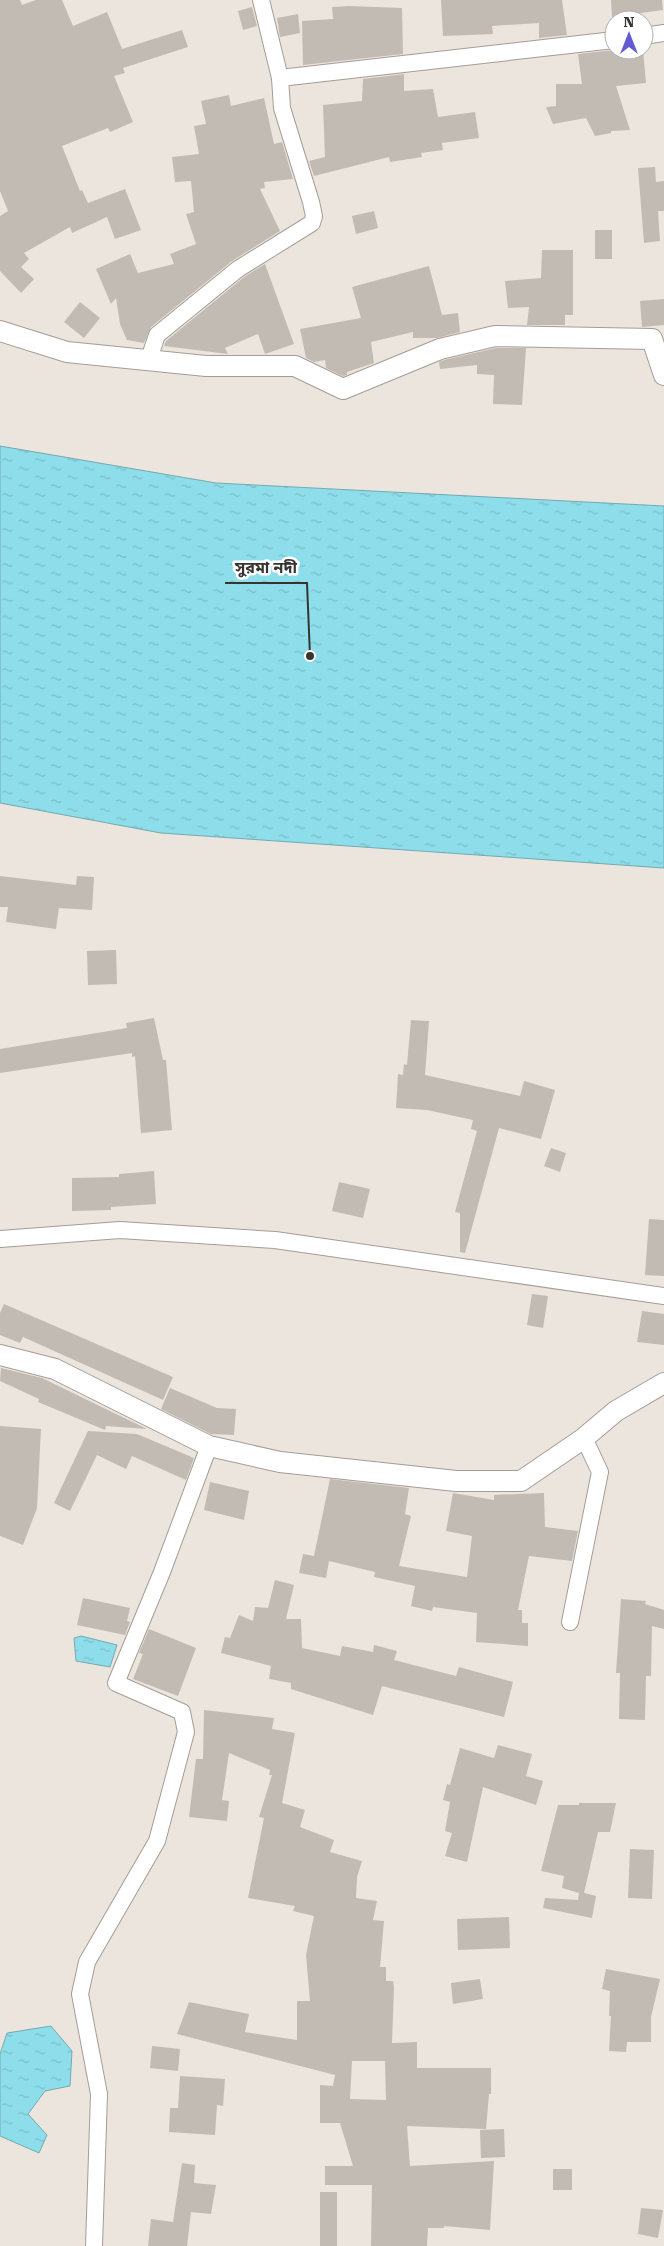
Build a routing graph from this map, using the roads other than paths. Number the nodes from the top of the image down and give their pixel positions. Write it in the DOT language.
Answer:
graph roads {
  1 [pos="261,0"];
  2 [pos="604,41"];
  3 [pos="280,78"];
  4 [pos="0,331"];
  5 [pos="149,359"];
  6 [pos="664,375"];
  7 [pos="0,1239"];
  8 [pos="664,1296"];
  9 [pos="0,1355"];
  10 [pos="664,1383"];
  11 [pos="584,1438"];
  12 [pos="209,1446"];
  13 [pos="570,1622"];
  14 [pos="94,2246"];
  1 -- 3 [label="street"];
  2 -- 3 [label="street"];
  3 -- 5 [label="street"];
  4 -- 5 [label="street"];
  5 -- 6 [label="street"];
  7 -- 8 [label="street"];
  9 -- 12 [label="street"];
  10 -- 11 [label="street"];
  11 -- 12 [label="street"];
  11 -- 13 [label="street"];
  12 -- 14 [label="street"];
}
